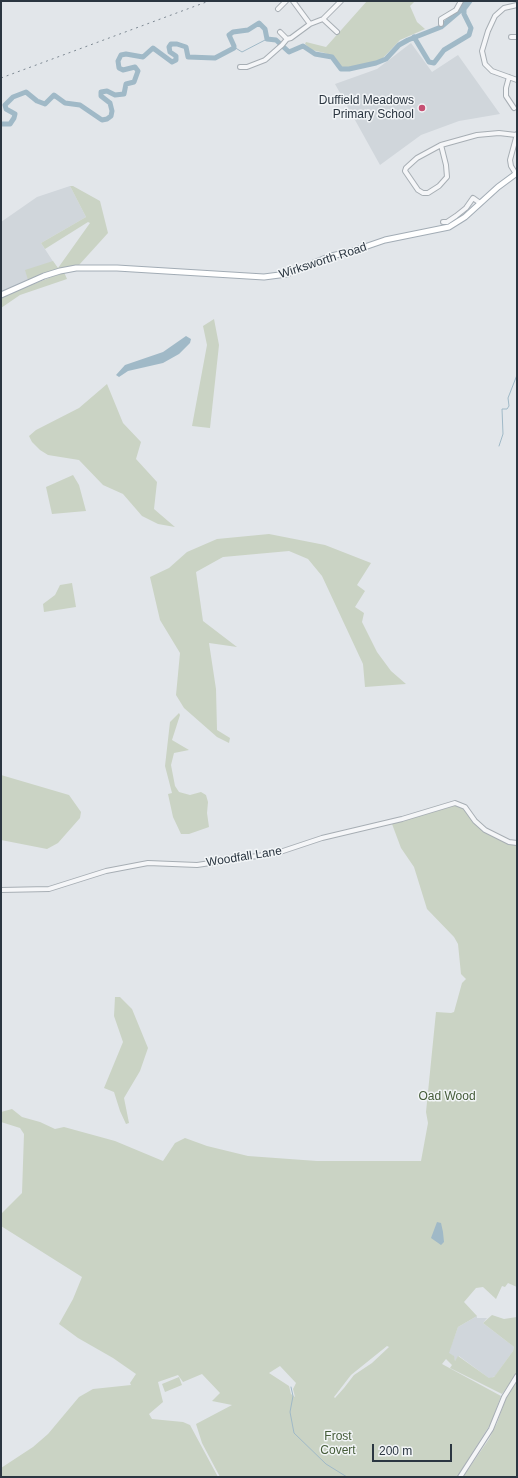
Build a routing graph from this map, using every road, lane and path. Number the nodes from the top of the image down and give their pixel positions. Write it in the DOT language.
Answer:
graph roads {
  1 [pos="286,1"];
  2 [pos="293,1"];
  3 [pos="341,1"];
  4 [pos="460,1"];
  5 [pos="517,5"];
  6 [pos="278,9"];
  7 [pos="323,19"];
  8 [pos="310,24"];
  9 [pos="337,24"];
  10 [pos="441,24"];
  11 [pos="333,28"];
  12 [pos="280,32"];
  13 [pos="337,32"];
  14 [pos="517,36"];
  15 [pos="512,37"];
  16 [pos="286,39"];
  17 [pos="240,67"];
  18 [pos="509,77"];
  19 [pos="517,80"];
  20 [pos="516,108"];
  21 [pos="517,134"];
  22 [pos="441,145"];
  23 [pos="516,174"];
  24 [pos="480,203"];
  25 [pos="442,222"];
  26 [pos="1,295"];
  27 [pos="517,843"];
  28 [pos="1,890"];
  29 [pos="517,1376"];
  30 [pos="460,1477"];
  1 -- 6 [label="street"];
  2 -- 8 [label="street"];
  3 -- 7 [label="street"];
  4 -- 10 [label="street"];
  5 -- 18 [label="street"];
  7 -- 8 [label="street"];
  7 -- 11 [label="street"];
  8 -- 16 [label="street"];
  9 -- 11 [label="street"];
  11 -- 13 [label="street"];
  12 -- 16 [label="street"];
  14 -- 15 [label="street"];
  16 -- 17 [label="street"];
  18 -- 19 [label="street"];
  18 -- 20 [label="street"];
  21 -- 22 [label="street"];
  21 -- 23 [label="street, Wirksworth Road"];
  22 -- 22 [label="street"];
  23 -- 24 [label="main road, Wirksworth Road"];
  24 -- 25 [label="street"];
  24 -- 26 [label="main road, Wirksworth Road"];
  27 -- 28 [label="street, Woodfall Lane"];
  29 -- 30 [label="street"];
}
